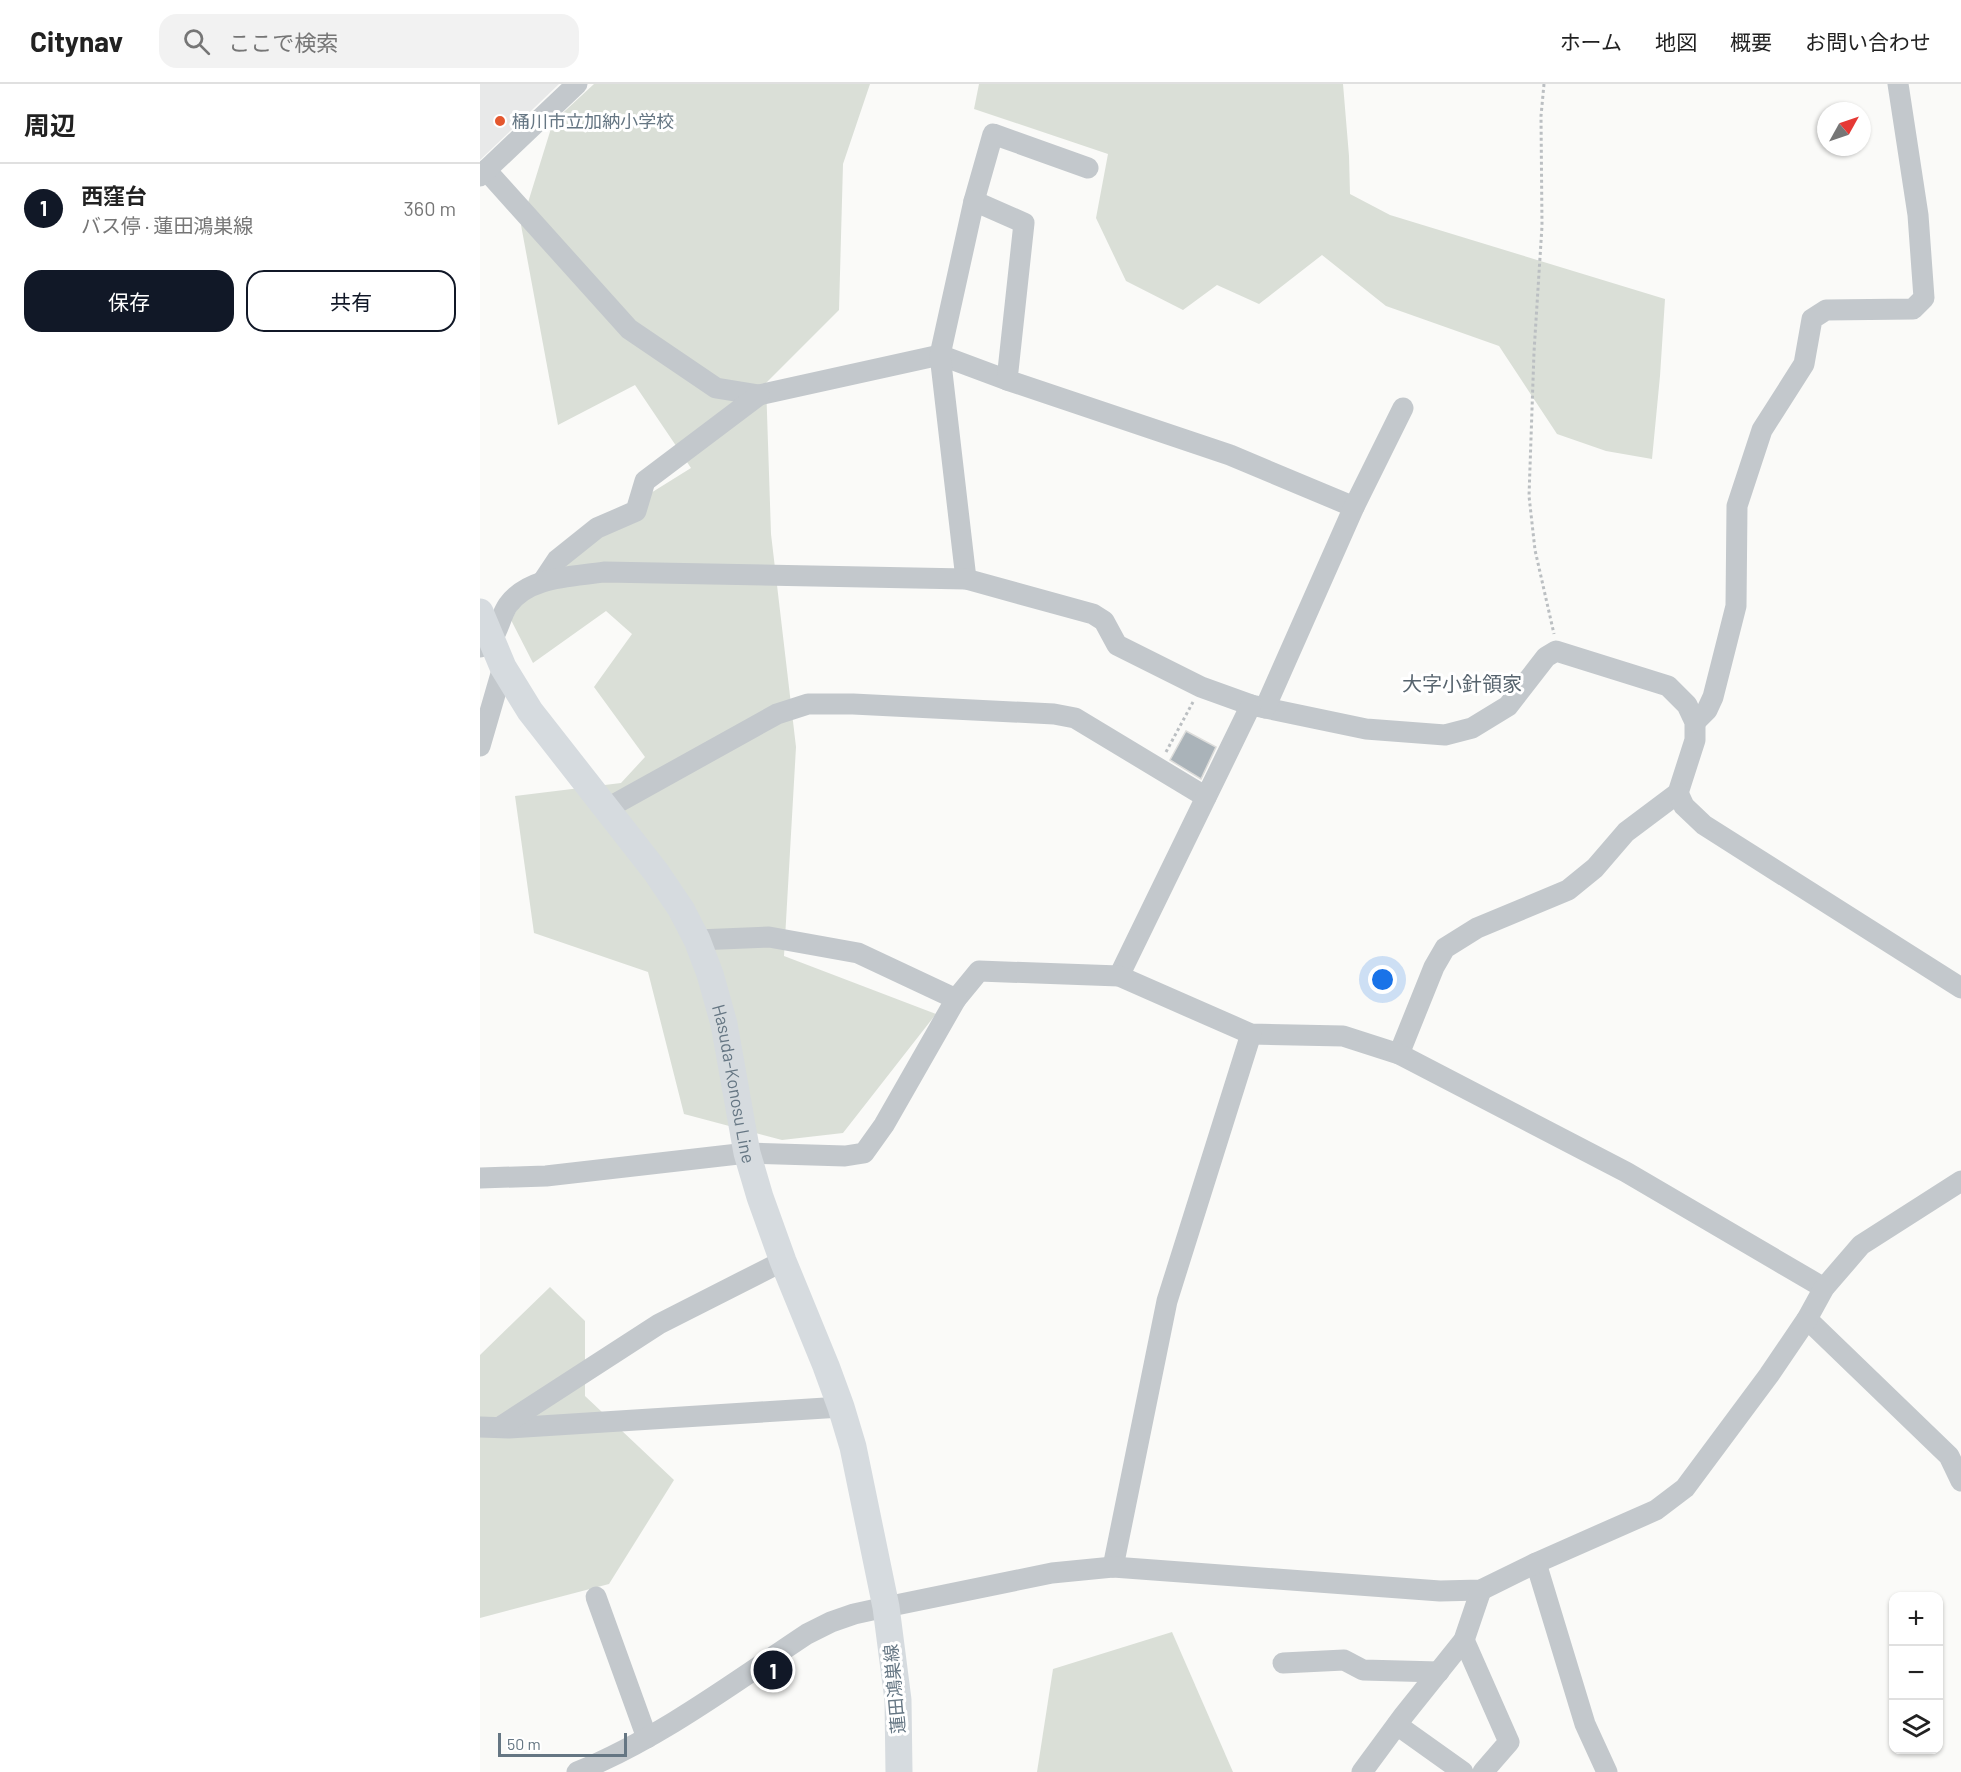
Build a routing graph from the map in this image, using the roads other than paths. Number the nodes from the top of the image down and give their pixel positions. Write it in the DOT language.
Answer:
graph roads {
  1 [pos="577,84"];
  2 [pos="1898,84"];
  3 [pos="1088,168"];
  4 [pos="483,173"];
  5 [pos="974,201"];
  6 [pos="940,355"];
  7 [pos="1007,381"];
  8 [pos="759,394"];
  9 [pos="1403,408"];
  10 [pos="1354,507"];
  11 [pos="966,579"];
  12 [pos="543,581"];
  13 [pos="480,612"];
  14 [pos="486,643"];
  15 [pos="502,667"];
  16 [pos="1258,707"];
  17 [pos="1695,722"];
  18 [pos="480,746"];
  19 [pos="1678,793"];
  20 [pos="1206,797"];
  21 [pos="606,809"];
  22 [pos="698,940"];
  23 [pos="1119,976"];
  24 [pos="1961,988"];
  25 [pos="956,999"];
  26 [pos="1251,1034"];
  27 [pos="1399,1054"];
  28 [pos="747,1153"];
  29 [pos="480,1178"];
  30 [pos="1961,1181"];
  31 [pos="783,1261"];
  32 [pos="1824,1288"];
  33 [pos="1807,1319"];
  34 [pos="841,1407"];
  35 [pos="490,1427"];
  36 [pos="1955,1453"];
  37 [pos="1961,1481"];
  38 [pos="1536,1563"];
  39 [pos="1113,1568"];
  40 [pos="1481,1590"];
  41 [pos="596,1597"];
  42 [pos="886,1606"];
  43 [pos="1464,1640"];
  44 [pos="1283,1663"];
  45 [pos="1439,1672"];
  46 [pos="1397,1725"];
  47 [pos="647,1738"];
  48 [pos="577,1772"];
  49 [pos="899,1772"];
  50 [pos="1362,1772"];
  51 [pos="1462,1772"];
  52 [pos="1484,1772"];
  53 [pos="1607,1772"];
  1 -- 4 [label="street"];
  2 -- 17 [label="street"];
  3 -- 5 [label="street"];
  4 -- 8 [label="street"];
  5 -- 6 [label="street"];
  5 -- 7 [label="street"];
  6 -- 7 [label="street"];
  6 -- 8 [label="street"];
  6 -- 11 [label="street"];
  7 -- 10 [label="street"];
  8 -- 12 [label="street"];
  9 -- 10 [label="street"];
  10 -- 16 [label="street"];
  11 -- 12 [label="street"];
  11 -- 16 [label="street"];
  12 -- 14 [label="street"];
  13 -- 14 [label="main road, Hasuda-Konosu Line"];
  14 -- 15 [label="main road, Hasuda-Konosu Line"];
  15 -- 18 [label="street"];
  15 -- 21 [label="main road, Hasuda-Konosu Line"];
  16 -- 17 [label="street"];
  16 -- 20 [label="street"];
  17 -- 19 [label="street"];
  19 -- 24 [label="street"];
  19 -- 27 [label="street"];
  20 -- 21 [label="street"];
  20 -- 23 [label="street"];
  21 -- 22 [label="main road, Hasuda-Konosu Line"];
  22 -- 25 [label="street"];
  22 -- 28 [label="main road, Hasuda-Konosu Line"];
  23 -- 25 [label="street"];
  23 -- 26 [label="street"];
  25 -- 28 [label="street"];
  26 -- 27 [label="street"];
  26 -- 39 [label="street"];
  27 -- 32 [label="street"];
  28 -- 29 [label="street"];
  28 -- 31 [label="main road, Hasuda-Konosu Line"];
  30 -- 32 [label="street"];
  31 -- 34 [label="main road, Hasuda-Konosu Line"];
  31 -- 35 [label="street"];
  32 -- 33 [label="street"];
  33 -- 36 [label="street"];
  33 -- 38 [label="street"];
  34 -- 35 [label="street"];
  34 -- 42 [label="main road, Hasuda-Konosu Line"];
  36 -- 37 [label="street"];
  38 -- 40 [label="street"];
  38 -- 53 [label="street"];
  39 -- 40 [label="street"];
  39 -- 42 [label="street"];
  40 -- 43 [label="street"];
  41 -- 47 [label="street"];
  42 -- 47 [label="street"];
  42 -- 49 [label="main road, 蓮田鴻巣線"];
  43 -- 45 [label="street"];
  43 -- 52 [label="street"];
  44 -- 45 [label="street"];
  45 -- 46 [label="street"];
  46 -- 50 [label="street"];
  46 -- 51 [label="street"];
  47 -- 48 [label="street"];
}
